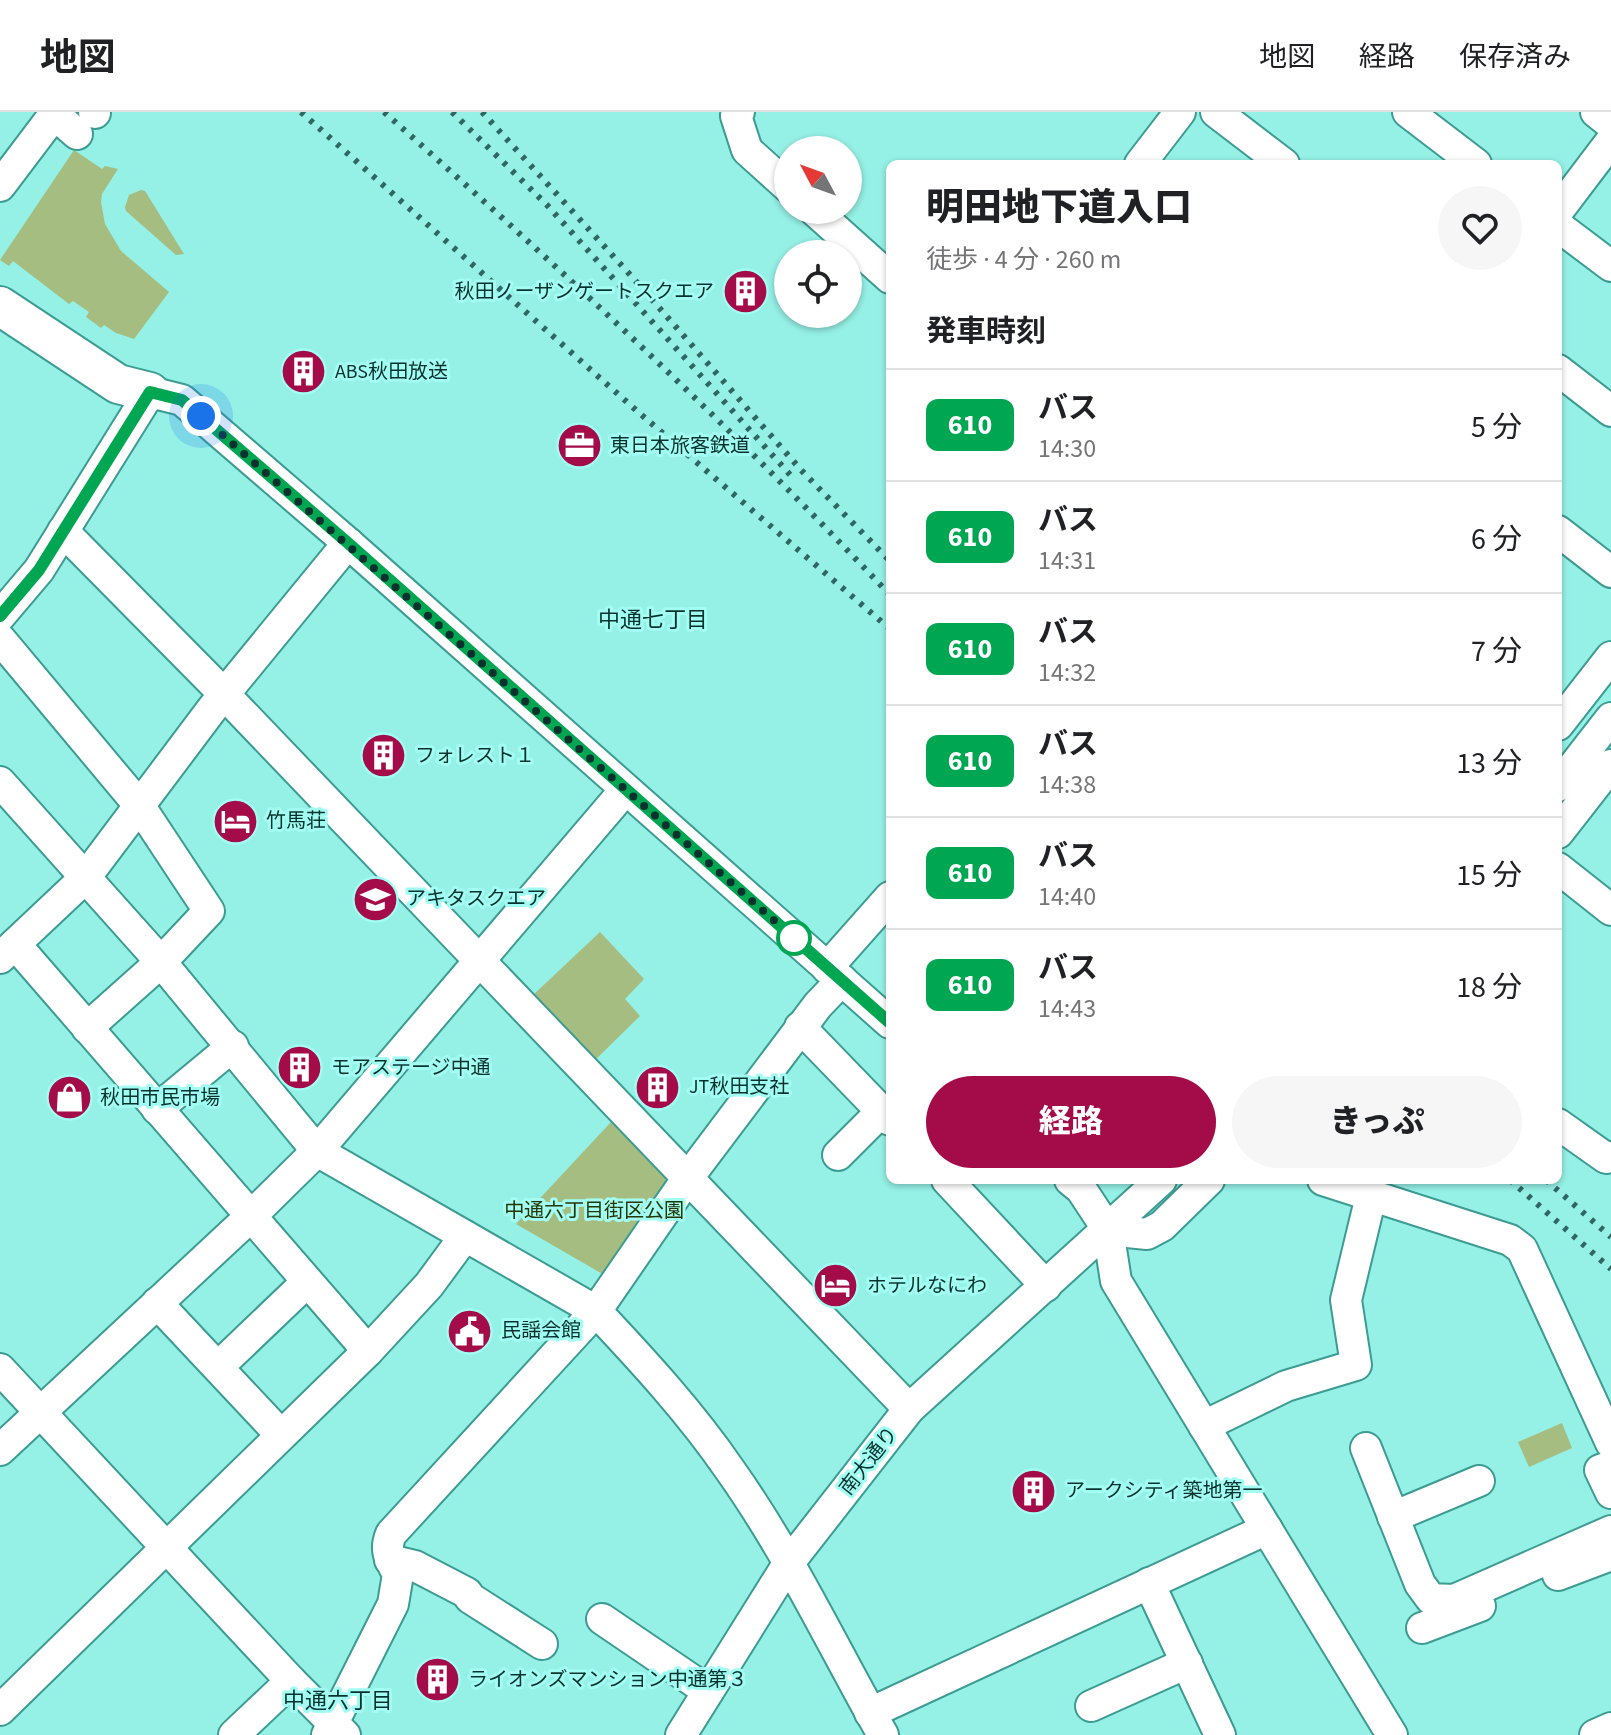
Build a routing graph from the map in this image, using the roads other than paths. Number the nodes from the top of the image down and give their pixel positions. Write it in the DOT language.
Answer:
graph roads {
  1 [pos="739,112"];
  2 [pos="1216,112"];
  3 [pos="1408,112"];
  4 [pos="1596,112"];
  5 [pos="1177,113"];
  6 [pos="50,119"];
  7 [pos="89,119"];
  8 [pos="1611,124"];
  9 [pos="1611,141"];
  10 [pos="1143,160"];
  11 [pos="1279,160"];
  12 [pos="1471,160"];
  13 [pos="774,174"];
  14 [pos="0,186"];
  15 [pos="0,205"];
  16 [pos="1562,206"];
  17 [pos="830,224"];
  18 [pos="1562,229"];
  19 [pos="1611,266"];
  20 [pos="886,274"];
  21 [pos="0,306"];
  22 [pos="1562,373"];
  23 [pos="150,392"];
  24 [pos="1611,411"];
  25 [pos="63,531"];
  26 [pos="1562,534"];
  27 [pos="348,543"];
  28 [pos="1611,572"];
  29 [pos="0,616"];
  30 [pos="0,639"];
  31 [pos="1611,657"];
  32 [pos="225,695"];
  33 [pos="1611,718"];
  34 [pos="1562,720"];
  35 [pos="1611,765"];
  36 [pos="1562,781"];
  37 [pos="625,790"];
  38 [pos="6,800"];
  39 [pos="139,805"];
  40 [pos="1562,828"];
  41 [pos="1562,871"];
  42 [pos="85,878"];
  43 [pos="886,903"];
  44 [pos="1611,910"];
  45 [pos="7,951"];
  46 [pos="478,961"];
  47 [pos="161,962"];
  48 [pos="835,974"];
  49 [pos="886,1019"];
  50 [pos="800,1027"];
  51 [pos="87,1028"];
  52 [pos="233,1046"];
  53 [pos="157,1109"];
  54 [pos="886,1115"];
  55 [pos="1562,1127"];
  56 [pos="317,1151"];
  57 [pos="838,1155"];
  58 [pos="1611,1157"];
  59 [pos="687,1179"];
  60 [pos="951,1184"];
  61 [pos="1075,1184"];
  62 [pos="1157,1184"];
  63 [pos="1205,1184"];
  64 [pos="1335,1184"];
  65 [pos="1371,1196"];
  66 [pos="250,1217"];
  67 [pos="1108,1230"];
  68 [pos="465,1236"];
  69 [pos="307,1282"];
  70 [pos="1046,1286"];
  71 [pos="157,1303"];
  72 [pos="596,1311"];
  73 [pos="368,1351"];
  74 [pos="218,1367"];
  75 [pos="0,1369"];
  76 [pos="909,1409"];
  77 [pos="40,1411"];
  78 [pos="1204,1426"];
  79 [pos="281,1435"];
  80 [pos="1611,1443"];
  81 [pos="1366,1448"];
  82 [pos="0,1450"];
  83 [pos="1611,1466"];
  84 [pos="1479,1481"];
  85 [pos="1611,1493"];
  86 [pos="1393,1517"];
  87 [pos="1267,1529"];
  88 [pos="1611,1531"];
  89 [pos="166,1546"];
  90 [pos="1611,1555"];
  91 [pos="390,1560"];
  92 [pos="788,1564"];
  93 [pos="1149,1583"];
  94 [pos="602,1619"];
  95 [pos="1422,1628"];
  96 [pos="542,1644"];
  97 [pos="1187,1663"];
  98 [pos="291,1681"];
  99 [pos="708,1691"];
  100 [pos="1091,1706"];
  101 [pos="0,1710"];
  102 [pos="877,1724"];
  103 [pos="1611,1728"];
  104 [pos="335,1732"];
  105 [pos="234,1735"];
  106 [pos="681,1735"];
  107 [pos="1220,1735"];
  108 [pos="1392,1735"];
  109 [pos="1595,1735"];
  1 -- 13 [label="street"];
  2 -- 11 [label="street"];
  3 -- 12 [label="street"];
  4 -- 8 [label="street"];
  5 -- 10 [label="street"];
  6 -- 7 [label="street"];
  6 -- 14 [label="street"];
  6 -- 15 [label="street"];
  9 -- 16 [label="street"];
  17 -- 20 [label="street"];
  18 -- 19 [label="street"];
  21 -- 23 [label="main road"];
  22 -- 24 [label="street"];
  23 -- 25 [label="street"];
  23 -- 27 [label="street"];
  25 -- 29 [label="street"];
  25 -- 32 [label="street"];
  26 -- 28 [label="street"];
  27 -- 32 [label="street"];
  27 -- 37 [label="street"];
  30 -- 39 [label="street"];
  31 -- 34 [label="street"];
  32 -- 39 [label="street"];
  32 -- 46 [label="street"];
  33 -- 36 [label="street"];
  35 -- 40 [label="street"];
  37 -- 46 [label="street"];
  37 -- 48 [label="street"];
  38 -- 42 [label="street"];
  39 -- 42 [label="street"];
  39 -- 47 [label="street"];
  41 -- 44 [label="street"];
  42 -- 45 [label="street"];
  42 -- 47 [label="street"];
  43 -- 48 [label="street"];
  45 -- 51 [label="street"];
  46 -- 56 [label="street"];
  46 -- 59 [label="street"];
  47 -- 51 [label="street"];
  47 -- 52 [label="street"];
  48 -- 49 [label="street"];
  48 -- 50 [label="street"];
  50 -- 54 [label="street"];
  50 -- 59 [label="street"];
  51 -- 53 [label="street"];
  52 -- 53 [label="street"];
  52 -- 56 [label="street"];
  53 -- 66 [label="street"];
  54 -- 57 [label="street"];
  55 -- 58 [label="street"];
  56 -- 66 [label="street"];
  56 -- 68 [label="street"];
  59 -- 72 [label="street"];
  59 -- 76 [label="street"];
  60 -- 70 [label="street"];
  61 -- 67 [label="street"];
  62 -- 67 [label="street, 南大通り"];
  63 -- 67 [label="street"];
  64 -- 65 [label="street"];
  65 -- 78 [label="street"];
  65 -- 80 [label="street"];
  66 -- 69 [label="street"];
  66 -- 71 [label="street"];
  67 -- 70 [label="street, 南大通り"];
  67 -- 78 [label="street"];
  68 -- 72 [label="street"];
  68 -- 73 [label="street"];
  69 -- 73 [label="street"];
  69 -- 74 [label="street"];
  70 -- 76 [label="street, 南大通り"];
  71 -- 74 [label="street"];
  71 -- 77 [label="street"];
  72 -- 91 [label="street"];
  72 -- 92 [label="street"];
  73 -- 79 [label="street"];
  74 -- 79 [label="street"];
  75 -- 77 [label="street"];
  76 -- 92 [label="street, 南大通り"];
  77 -- 82 [label="street"];
  77 -- 89 [label="street"];
  78 -- 87 [label="street"];
  79 -- 89 [label="street"];
  81 -- 86 [label="street"];
  83 -- 85 [label="street"];
  84 -- 86 [label="street"];
  86 -- 88 [label="street"];
  87 -- 93 [label="street"];
  87 -- 108 [label="street"];
  89 -- 98 [label="street"];
  89 -- 101 [label="street"];
  90 -- 95 [label="street"];
  91 -- 96 [label="street"];
  91 -- 104 [label="street"];
  92 -- 99 [label="street, 南大通り"];
  92 -- 102 [label="street"];
  93 -- 97 [label="street"];
  93 -- 102 [label="street"];
  94 -- 99 [label="street"];
  97 -- 100 [label="street"];
  97 -- 107 [label="street"];
  98 -- 104 [label="street"];
  98 -- 105 [label="street"];
  99 -- 106 [label="street, 南大通り"];
  103 -- 109 [label="street"];
}
